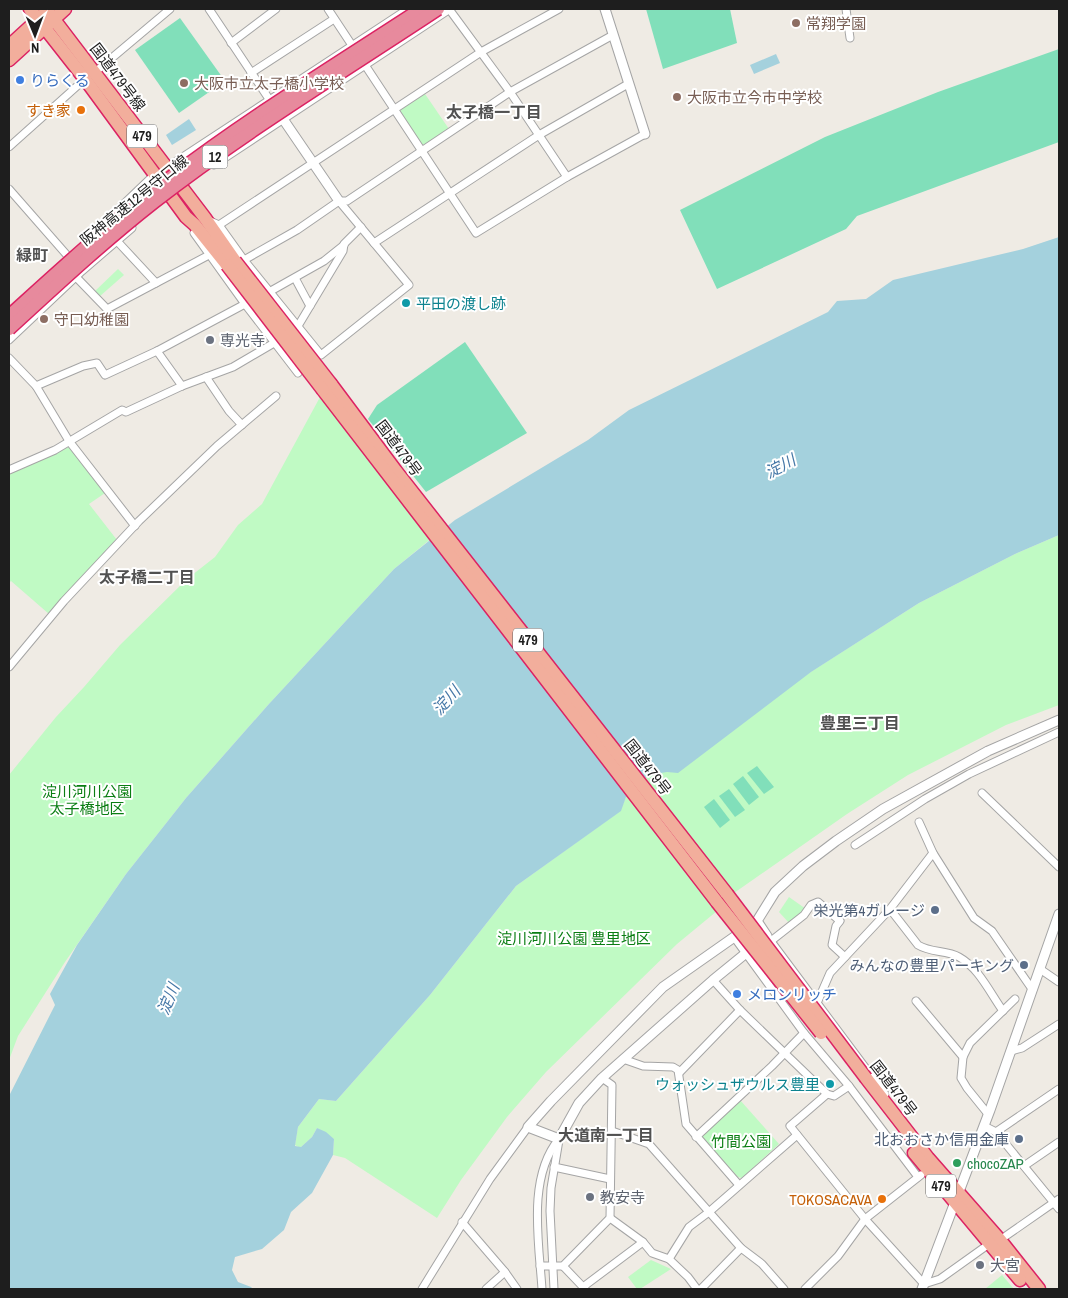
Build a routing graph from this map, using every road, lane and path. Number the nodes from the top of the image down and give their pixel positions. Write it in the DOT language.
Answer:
graph roads {
  1 [pos="30,9"];
  2 [pos="65,9"];
  3 [pos="170,9"];
  4 [pos="209,9"];
  5 [pos="276,9"];
  6 [pos="328,9"];
  7 [pos="408,9"];
  8 [pos="421,9"];
  9 [pos="438,9"];
  10 [pos="449,9"];
  11 [pos="559,9"];
  12 [pos="605,9"];
  13 [pos="846,9"];
  14 [pos="47,16"];
  15 [pos="334,19"];
  16 [pos="614,35"];
  17 [pos="850,38"];
  18 [pos="231,43"];
  19 [pos="352,45"];
  20 [pos="9,46"];
  21 [pos="481,52"];
  22 [pos="9,60"];
  23 [pos="365,66"];
  24 [pos="252,74"];
  25 [pos="90,76"];
  26 [pos="628,84"];
  27 [pos="510,92"];
  28 [pos="269,100"];
  29 [pos="394,110"];
  30 [pos="283,120"];
  31 [pos="645,134"];
  32 [pos="539,135"];
  33 [pos="9,147"];
  34 [pos="422,152"];
  35 [pos="312,163"];
  36 [pos="161,171"];
  37 [pos="567,177"];
  38 [pos="181,187"];
  39 [pos="9,189"];
  40 [pos="450,194"];
  41 [pos="170,195"];
  42 [pos="338,201"];
  43 [pos="186,217"];
  44 [pos="205,218"];
  45 [pos="219,225"];
  46 [pos="360,227"];
  47 [pos="117,241"];
  48 [pos="374,243"];
  49 [pos="344,244"];
  50 [pos="209,255"];
  51 [pos="68,256"];
  52 [pos="235,262"];
  53 [pos="82,271"];
  54 [pos="76,277"];
  55 [pos="295,278"];
  56 [pos="156,283"];
  57 [pos="269,292"];
  58 [pos="245,304"];
  59 [pos="310,306"];
  60 [pos="9,308"];
  61 [pos="9,316"];
  62 [pos="298,326"];
  63 [pos="9,329"];
  64 [pos="9,340"];
  65 [pos="274,343"];
  66 [pos="157,351"];
  67 [pos="9,358"];
  68 [pos="298,373"];
  69 [pos="206,377"];
  70 [pos="36,386"];
  71 [pos="182,386"];
  72 [pos="276,396"];
  73 [pos="242,425"];
  74 [pos="69,440"];
  75 [pos="9,470"];
  76 [pos="135,526"];
  77 [pos="9,666"];
  78 [pos="1059,720"];
  79 [pos="1059,732"];
  80 [pos="982,793"];
  81 [pos="919,822"];
  82 [pos="855,845"];
  83 [pos="933,853"];
  84 [pos="1059,867"];
  85 [pos="890,909"];
  86 [pos="1059,914"];
  87 [pos="757,921"];
  88 [pos="734,937"];
  89 [pos="769,938"];
  90 [pos="746,954"];
  91 [pos="845,957"];
  92 [pos="1040,969"];
  93 [pos="713,980"];
  94 [pos="1059,982"];
  95 [pos="1032,989"];
  96 [pos="1015,1000"];
  97 [pos="916,1001"];
  98 [pos="817,1002"];
  99 [pos="740,1010"];
  100 [pos="1003,1011"];
  101 [pos="1059,1024"];
  102 [pos="804,1033"];
  103 [pos="1011,1050"];
  104 [pos="785,1052"];
  105 [pos="963,1057"];
  106 [pos="623,1058"];
  107 [pos="679,1073"];
  108 [pos="602,1078"];
  109 [pos="858,1081"];
  110 [pos="1059,1089"];
  111 [pos="827,1094"];
  112 [pos="988,1114"];
  113 [pos="984,1126"];
  114 [pos="528,1128"];
  115 [pos="612,1130"];
  116 [pos="996,1132"];
  117 [pos="797,1135"];
  118 [pos="696,1137"];
  119 [pos="559,1139"];
  120 [pos="1059,1142"];
  121 [pos="928,1158"];
  122 [pos="1024,1166"];
  123 [pos="554,1167"];
  124 [pos="923,1174"];
  125 [pos="610,1179"];
  126 [pos="739,1185"];
  127 [pos="957,1198"];
  128 [pos="1057,1203"];
  129 [pos="709,1212"];
  130 [pos="610,1218"];
  131 [pos="865,1219"];
  132 [pos="462,1222"];
  133 [pos="643,1242"];
  134 [pos="994,1242"];
  135 [pos="741,1248"];
  136 [pos="669,1259"];
  137 [pos="540,1266"];
  138 [pos="552,1266"];
  139 [pos="563,1266"];
  140 [pos="505,1272"];
  141 [pos="923,1287"];
  142 [pos="425,1288"];
  143 [pos="584,1288"];
  144 [pos="486,1289"];
  145 [pos="517,1289"];
  146 [pos="542,1289"];
  147 [pos="554,1289"];
  148 [pos="697,1289"];
  149 [pos="701,1289"];
  150 [pos="784,1289"];
  151 [pos="805,1289"];
  152 [pos="1028,1289"];
  153 [pos="1039,1289"];
  1 -- 14 [label="highway, 国道479号線 / 479"];
  2 -- 14 [label="highway"];
  3 -- 25 [label="street"];
  4 -- 18 [label="street"];
  5 -- 18 [label="street"];
  6 -- 15 [label="street"];
  7 -- 19 [label="street"];
  8 -- 61 [label="highway, 阪神高速12号守口線, bridge"];
  9 -- 63 [label="highway, 阪神高速12号守口線 / 12, bridge"];
  10 -- 21 [label="street"];
  10 -- 23 [label="street"];
  11 -- 21 [label="street"];
  12 -- 16 [label="street"];
  13 -- 17 [label="street"];
  14 -- 20 [label="highway"];
  14 -- 22 [label="highway"];
  14 -- 25 [label="highway, 国道479号線 / 479"];
  15 -- 19 [label="street"];
  15 -- 24 [label="street"];
  16 -- 26 [label="street"];
  16 -- 27 [label="street"];
  18 -- 24 [label="street"];
  19 -- 23 [label="street"];
  19 -- 28 [label="street"];
  21 -- 27 [label="street"];
  21 -- 29 [label="street"];
  23 -- 29 [label="street"];
  23 -- 30 [label="street"];
  24 -- 28 [label="street"];
  25 -- 33 [label="street"];
  25 -- 36 [label="highway, 国道479号線 / 479"];
  26 -- 31 [label="street"];
  26 -- 32 [label="street"];
  27 -- 32 [label="street"];
  27 -- 34 [label="street"];
  28 -- 30 [label="street"];
  28 -- 36 [label="street"];
  29 -- 34 [label="street"];
  29 -- 35 [label="street"];
  30 -- 35 [label="street"];
  30 -- 38 [label="street"];
  31 -- 37 [label="street"];
  32 -- 37 [label="street"];
  32 -- 40 [label="street"];
  34 -- 40 [label="street"];
  34 -- 42 [label="street"];
  35 -- 42 [label="street"];
  35 -- 45 [label="street"];
  36 -- 38 [label="highway, 国道479号線 / 479"];
  36 -- 41 [label="highway, 国道479号線 / 479"];
  36 -- 51 [label="street"];
  37 -- 40 [label="street"];
  38 -- 44 [label="highway, 国道479号線 / 479"];
  39 -- 51 [label="street"];
  40 -- 48 [label="street"];
  41 -- 43 [label="highway, 国道479号線 / 479"];
  41 -- 47 [label="street"];
  42 -- 46 [label="street"];
  42 -- 52 [label="street"];
  43 -- 50 [label="street"];
  43 -- 52 [label="highway, 国道479号線 / 479"];
  44 -- 45 [label="street"];
  44 -- 52 [label="highway, 国道479号線 / 479"];
  45 -- 52 [label="street"];
  46 -- 48 [label="street"];
  46 -- 49 [label="street"];
  47 -- 53 [label="street"];
  47 -- 56 [label="street"];
  48 -- 62 [label="street"];
  49 -- 55 [label="street"];
  49 -- 59 [label="street"];
  50 -- 56 [label="street"];
  50 -- 58 [label="street"];
  51 -- 53 [label="street"];
  51 -- 60 [label="street"];
  52 -- 57 [label="street"];
  52 -- 109 [label="highway, 国道479号 / 479, bridge"];
  53 -- 54 [label="street"];
  54 -- 56 [label="street"];
  54 -- 64 [label="street"];
  55 -- 57 [label="street"];
  55 -- 59 [label="street"];
  57 -- 62 [label="street"];
  58 -- 65 [label="street"];
  58 -- 66 [label="street"];
  59 -- 62 [label="street"];
  65 -- 68 [label="street"];
  65 -- 69 [label="street"];
  66 -- 70 [label="street"];
  66 -- 71 [label="street"];
  67 -- 70 [label="street"];
  69 -- 71 [label="street"];
  69 -- 73 [label="street"];
  70 -- 74 [label="street"];
  71 -- 74 [label="street"];
  72 -- 73 [label="street"];
  73 -- 76 [label="street"];
  74 -- 75 [label="street"];
  74 -- 76 [label="street"];
  76 -- 77 [label="street"];
  78 -- 87 [label="street"];
  79 -- 82 [label="street"];
  80 -- 84 [label="street"];
  81 -- 83 [label="street"];
  83 -- 85 [label="street"];
  83 -- 95 [label="street"];
  85 -- 91 [label="street"];
  85 -- 100 [label="street"];
  86 -- 92 [label="street"];
  87 -- 88 [label="street"];
  87 -- 89 [label="street"];
  88 -- 90 [label="street"];
  88 -- 114 [label="street"];
  89 -- 90 [label="street"];
  89 -- 91 [label="street"];
  89 -- 98 [label="street"];
  90 -- 93 [label="street"];
  90 -- 102 [label="street"];
  91 -- 98 [label="street"];
  92 -- 94 [label="street"];
  92 -- 95 [label="street"];
  93 -- 99 [label="street"];
  93 -- 106 [label="street"];
  95 -- 103 [label="street"];
  96 -- 100 [label="street"];
  97 -- 105 [label="street"];
  98 -- 121 [label="street"];
  99 -- 104 [label="street"];
  99 -- 107 [label="street"];
  100 -- 105 [label="street"];
  101 -- 103 [label="street"];
  102 -- 104 [label="street"];
  102 -- 109 [label="street"];
  103 -- 112 [label="street"];
  104 -- 111 [label="street"];
  104 -- 118 [label="street"];
  105 -- 112 [label="street"];
  106 -- 107 [label="street"];
  106 -- 108 [label="street"];
  107 -- 118 [label="street"];
  108 -- 115 [label="street"];
  108 -- 119 [label="street"];
  109 -- 111 [label="street"];
  109 -- 121 [label="highway, 国道479号 / 479"];
  109 -- 124 [label="highway, 479"];
  110 -- 116 [label="street"];
  111 -- 117 [label="street"];
  112 -- 113 [label="street"];
  113 -- 116 [label="street"];
  113 -- 127 [label="street"];
  114 -- 119 [label="street"];
  114 -- 132 [label="street"];
  115 -- 125 [label="street"];
  115 -- 129 [label="street"];
  116 -- 122 [label="street"];
  117 -- 126 [label="street"];
  117 -- 131 [label="street"];
  118 -- 126 [label="street"];
  119 -- 123 [label="street"];
  119 -- 137 [label="street"];
  120 -- 122 [label="street"];
  121 -- 127 [label="highway, 国道479号 / 479"];
  122 -- 128 [label="street"];
  123 -- 125 [label="street"];
  123 -- 138 [label="street"];
  124 -- 127 [label="highway, 479"];
  124 -- 131 [label="street"];
  125 -- 130 [label="street"];
  126 -- 129 [label="street"];
  127 -- 134 [label="highway, 479"];
  127 -- 141 [label="street"];
  128 -- 134 [label="street"];
  129 -- 135 [label="street"];
  129 -- 136 [label="street"];
  130 -- 133 [label="street"];
  130 -- 139 [label="street"];
  131 -- 141 [label="street"];
  131 -- 151 [label="street"];
  132 -- 140 [label="street"];
  132 -- 142 [label="street"];
  133 -- 136 [label="street"];
  133 -- 143 [label="street"];
  134 -- 141 [label="street"];
  134 -- 152 [label="highway, 479"];
  134 -- 153 [label="highway, 479"];
  135 -- 149 [label="street"];
  135 -- 150 [label="street"];
  136 -- 148 [label="street"];
  137 -- 138 [label="street"];
  137 -- 146 [label="street"];
  138 -- 139 [label="street"];
  138 -- 147 [label="street"];
  139 -- 143 [label="street"];
  140 -- 144 [label="street"];
  140 -- 145 [label="street"];
}
